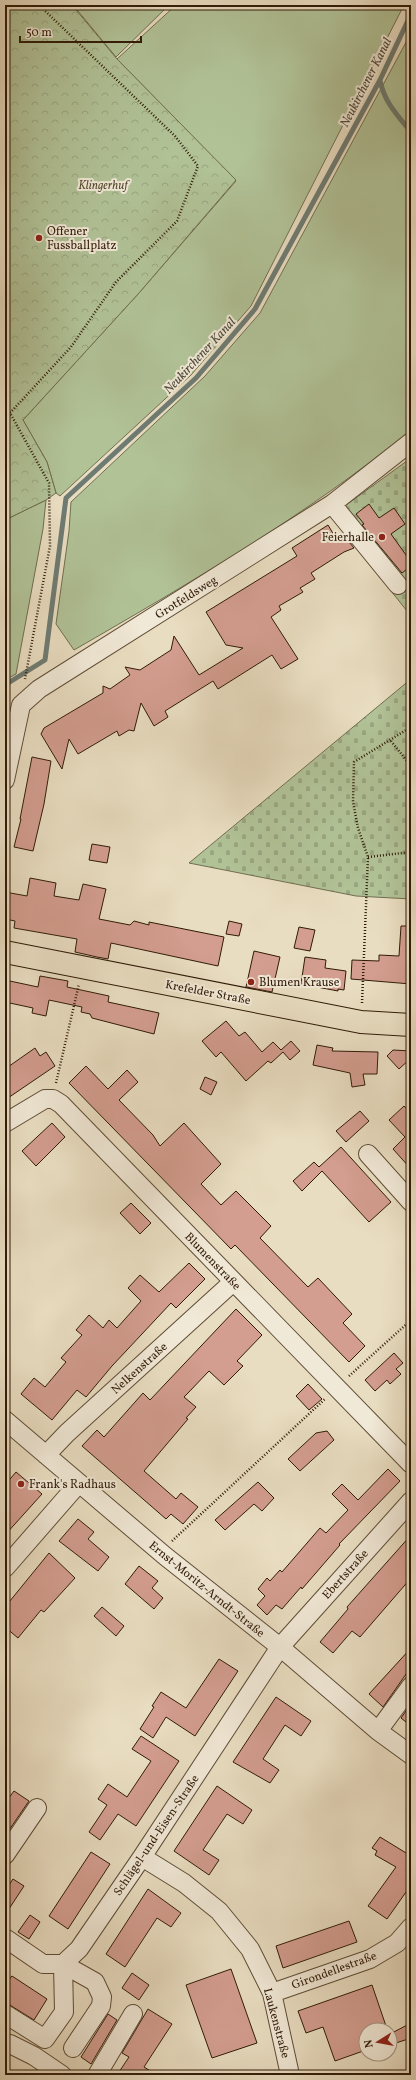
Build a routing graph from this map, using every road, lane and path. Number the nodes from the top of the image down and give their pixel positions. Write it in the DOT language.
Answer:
graph roads {
  1 [pos="39,5"];
  2 [pos="5,404"];
  3 [pos="10,413"];
  4 [pos="411,442"];
  5 [pos="332,504"];
  6 [pos="411,510"];
  7 [pos="411,519"];
  8 [pos="398,585"];
  9 [pos="25,680"];
  10 [pos="411,728"];
  11 [pos="391,741"];
  12 [pos="411,766"];
  13 [pos="5,780"];
  14 [pos="411,852"];
  15 [pos="368,857"];
  16 [pos="5,952"];
  17 [pos="82,967"];
  18 [pos="361,1022"];
  19 [pos="411,1025"];
  20 [pos="53,1099"];
  21 [pos="5,1123"];
  22 [pos="368,1154"];
  23 [pos="411,1202"];
  24 [pos="233,1282"];
  25 [pos="411,1320"];
  26 [pos="338,1387"];
  27 [pos="5,1420"];
  28 [pos="46,1455"];
  29 [pos="411,1464"];
  30 [pos="79,1483"];
  31 [pos="411,1501"];
  32 [pos="171,1543"];
  33 [pos="5,1568"];
  34 [pos="280,1647"];
  35 [pos="411,1686"];
  36 [pos="378,1731"];
  37 [pos="411,1755"];
  38 [pos="37,1808"];
  39 [pos="5,1855"];
  40 [pos="142,1857"];
  41 [pos="411,1927"];
  42 [pos="5,1938"];
  43 [pos="63,1964"];
  44 [pos="272,1993"];
  45 [pos="5,2014"];
  46 [pos="133,2014"];
  47 [pos="10,2044"];
  48 [pos="73,2048"];
  49 [pos="62,2075"];
  50 [pos="97,2075"];
  51 [pos="290,2075"];
  1 -- 3 [label="path"];
  2 -- 3 [label="path"];
  3 -- 9 [label="path"];
  4 -- 5 [label="street, Grotfeldsweg"];
  5 -- 8 [label="street"];
  5 -- 13 [label="street, Grotfeldsweg"];
  6 -- 7 [label="path"];
  10 -- 11 [label="path"];
  11 -- 12 [label="path"];
  11 -- 15 [label="path"];
  14 -- 15 [label="path"];
  15 -- 18 [label="path"];
  16 -- 17 [label="main road, Krefelder Straße"];
  17 -- 18 [label="main road, Krefelder Straße"];
  17 -- 20 [label="path"];
  18 -- 19 [label="main road, Krefelder Straße"];
  20 -- 21 [label="street"];
  20 -- 24 [label="street, Blumenstraße"];
  22 -- 23 [label="street"];
  24 -- 26 [label="street, Blumenstraße"];
  24 -- 28 [label="street, Nelkenstraße"];
  25 -- 26 [label="path"];
  26 -- 29 [label="street, Blumenstraße"];
  26 -- 32 [label="path"];
  27 -- 28 [label="street, Ernst-Moritz-Arndt-Straße"];
  28 -- 30 [label="street, Ernst-Moritz-Arndt-Straße"];
  30 -- 33 [label="street"];
  30 -- 34 [label="street, Ernst-Moritz-Arndt-Straße"];
  31 -- 34 [label="street, Ebertstraße"];
  34 -- 36 [label="street, Ernst-Moritz-Arndt-Straße"];
  34 -- 40 [label="street, Schlägel-und-Eisen-Straße"];
  35 -- 36 [label="street"];
  36 -- 37 [label="street, Ernst-Moritz-Arndt-Straße"];
  38 -- 39 [label="street"];
  40 -- 43 [label="street, Schlägel-und-Eisen-Straße"];
  40 -- 44 [label="street, Laukenstraße"];
  41 -- 44 [label="street, Girondellestraße"];
  42 -- 43 [label="street"];
  43 -- 45 [label="street"];
  43 -- 48 [label="street"];
  44 -- 51 [label="street, Laukenstraße"];
  46 -- 50 [label="street"];
  47 -- 49 [label="street"];
}
